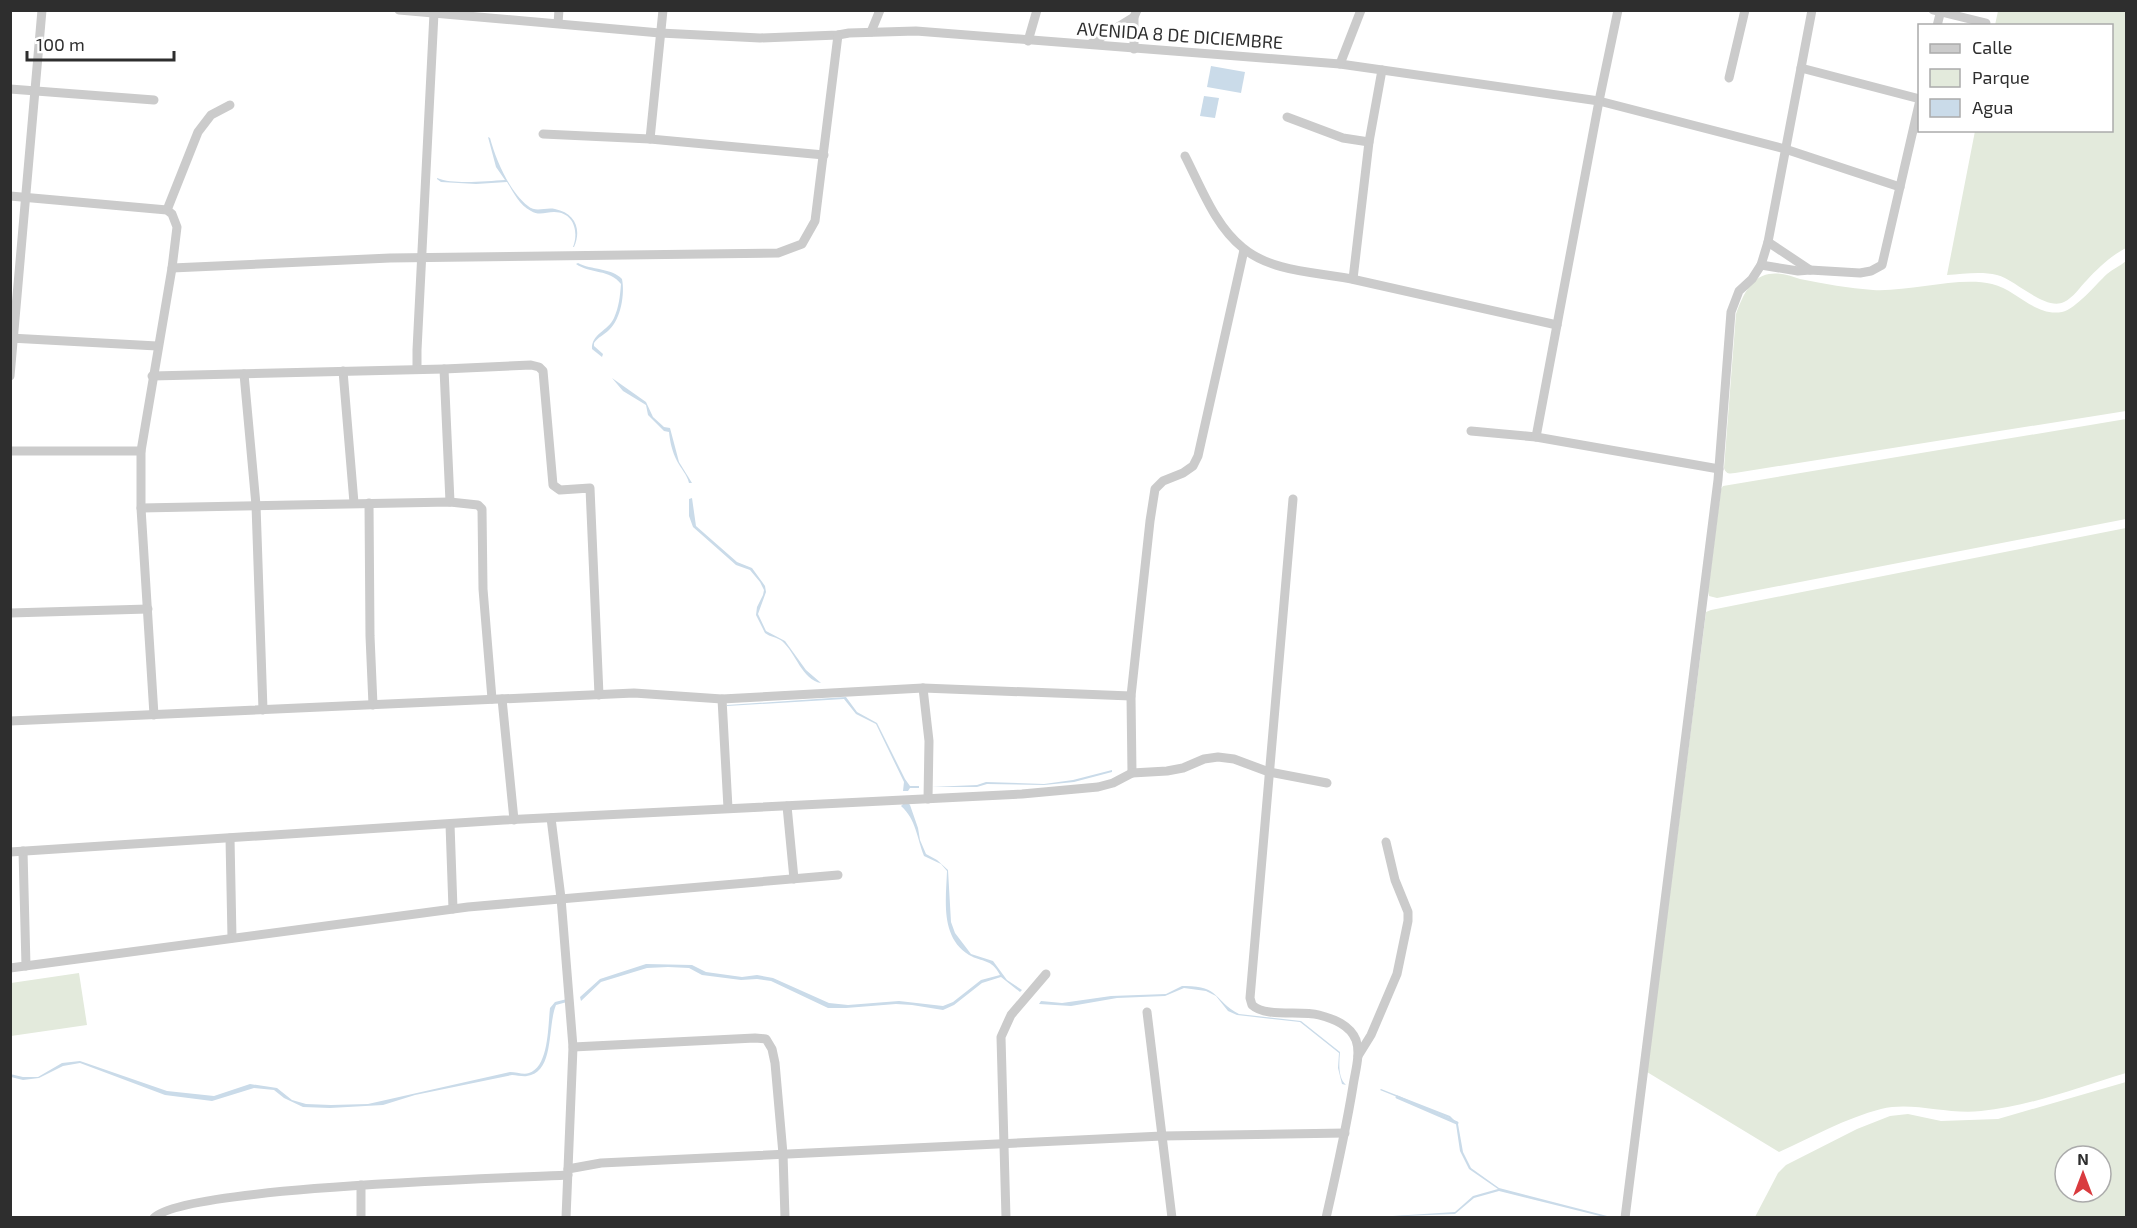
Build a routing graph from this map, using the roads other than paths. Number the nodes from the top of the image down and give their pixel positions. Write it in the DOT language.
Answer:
graph roads {
  1 [pos="42,10"];
  2 [pos="399,10"];
  3 [pos="559,10"];
  4 [pos="663,10"];
  5 [pos="880,10"];
  6 [pos="1037,10"];
  7 [pos="1361,10"];
  8 [pos="1618,10"];
  9 [pos="1745,10"];
  10 [pos="1812,10"];
  11 [pos="1938,11"];
  12 [pos="434,13"];
  13 [pos="457,13"];
  14 [pos="1135,14"];
  15 [pos="558,23"];
  16 [pos="1986,23"];
  17 [pos="871,32"];
  18 [pos="660,33"];
  19 [pos="838,35"];
  20 [pos="1028,41"];
  21 [pos="1089,45"];
  22 [pos="1134,49"];
  23 [pos="1341,64"];
  24 [pos="1801,68"];
  25 [pos="1382,70"];
  26 [pos="1729,78"];
  27 [pos="10,89"];
  28 [pos="35,91"];
  29 [pos="1918,98"];
  30 [pos="154,100"];
  31 [pos="1599,101"];
  32 [pos="230,105"];
  33 [pos="1918,108"];
  34 [pos="1287,117"];
  35 [pos="543,134"];
  36 [pos="650,140"];
  37 [pos="1369,142"];
  38 [pos="1785,149"];
  39 [pos="824,155"];
  40 [pos="1185,156"];
  41 [pos="1900,187"];
  42 [pos="10,196"];
  43 [pos="26,197"];
  44 [pos="167,210"];
  45 [pos="1768,243"];
  46 [pos="1245,250"];
  47 [pos="421,258"];
  48 [pos="1761,265"];
  49 [pos="172,268"];
  50 [pos="1810,270"];
  51 [pos="1353,279"];
  52 [pos="1557,325"];
  53 [pos="13,338"];
  54 [pos="158,346"];
  55 [pos="417,369"];
  56 [pos="444,369"];
  57 [pos="343,371"];
  58 [pos="244,374"];
  59 [pos="10,376"];
  60 [pos="152,376"];
  61 [pos="1471,431"];
  62 [pos="1536,437"];
  63 [pos="10,451"];
  64 [pos="141,451"];
  65 [pos="1719,469"];
  66 [pos="1293,499"];
  67 [pos="450,502"];
  68 [pos="369,503"];
  69 [pos="354,504"];
  70 [pos="256,506"];
  71 [pos="141,508"];
  72 [pos="148,609"];
  73 [pos="10,613"];
  74 [pos="923,688"];
  75 [pos="599,694"];
  76 [pos="1131,696"];
  77 [pos="492,699"];
  78 [pos="502,699"];
  79 [pos="722,699"];
  80 [pos="374,705"];
  81 [pos="263,710"];
  82 [pos="154,715"];
  83 [pos="10,721"];
  84 [pos="1269,772"];
  85 [pos="1132,773"];
  86 [pos="1327,783"];
  87 [pos="928,799"];
  88 [pos="787,806"];
  89 [pos="729,808"];
  90 [pos="551,818"];
  91 [pos="513,820"];
  92 [pos="450,824"];
  93 [pos="230,838"];
  94 [pos="1386,842"];
  95 [pos="22,851"];
  96 [pos="10,852"];
  97 [pos="838,875"];
  98 [pos="794,879"];
  99 [pos="561,898"];
  100 [pos="453,909"];
  101 [pos="232,938"];
  102 [pos="26,966"];
  103 [pos="10,968"];
  104 [pos="1046,974"];
  105 [pos="1148,1012"];
  106 [pos="573,1047"];
  107 [pos="1358,1056"];
  108 [pos="1345,1133"];
  109 [pos="1162,1136"];
  110 [pos="1003,1143"];
  111 [pos="783,1154"];
  112 [pos="568,1172"];
  113 [pos="362,1185"];
  114 [pos="154,1218"];
  115 [pos="361,1218"];
  116 [pos="566,1218"];
  117 [pos="785,1218"];
  118 [pos="1006,1218"];
  119 [pos="1172,1218"];
  120 [pos="1326,1218"];
  121 [pos="1625,1218"];
  1 -- 28 [label="street"];
  2 -- 12 [label="street, AVENIDA 8 DE DICIEMBRE"];
  3 -- 15 [label="street"];
  4 -- 18 [label="street"];
  5 -- 17 [label="street"];
  6 -- 20 [label="street"];
  7 -- 23 [label="street"];
  8 -- 31 [label="street"];
  9 -- 26 [label="street"];
  10 -- 24 [label="street"];
  11 -- 16 [label="street"];
  12 -- 13 [label="street, AVENIDA 8 DE DICIEMBRE"];
  12 -- 47 [label="street"];
  13 -- 15 [label="street, AVENIDA 8 DE DICIEMBRE"];
  14 -- 21 [label="street"];
  14 -- 22 [label="street"];
  15 -- 18 [label="street, AVENIDA 8 DE DICIEMBRE"];
  17 -- 19 [label="street, AVENIDA 8 DE DICIEMBRE"];
  17 -- 20 [label="street, AVENIDA 8 DE DICIEMBRE"];
  18 -- 19 [label="street, AVENIDA 8 DE DICIEMBRE"];
  18 -- 36 [label="street"];
  19 -- 39 [label="street"];
  20 -- 21 [label="street, AVENIDA 8 DE DICIEMBRE"];
  21 -- 22 [label="street, AVENIDA 8 DE DICIEMBRE"];
  22 -- 23 [label="street, AVENIDA 8 DE DICIEMBRE"];
  23 -- 25 [label="street, AVENIDA 8 DE DICIEMBRE"];
  24 -- 29 [label="street"];
  24 -- 38 [label="street"];
  25 -- 31 [label="street, AVENIDA 8 DE DICIEMBRE"];
  25 -- 37 [label="street"];
  27 -- 28 [label="street"];
  28 -- 30 [label="street"];
  28 -- 43 [label="street"];
  31 -- 38 [label="street, AVENIDA 8 DE DICIEMBRE"];
  31 -- 52 [label="street"];
  32 -- 44 [label="street"];
  33 -- 41 [label="street"];
  34 -- 37 [label="street"];
  35 -- 36 [label="street"];
  36 -- 39 [label="street"];
  37 -- 51 [label="street"];
  38 -- 41 [label="street, AVENIDA 8 DE DICIEMBRE"];
  38 -- 45 [label="street"];
  39 -- 47 [label="street"];
  40 -- 46 [label="street"];
  41 -- 50 [label="street"];
  42 -- 43 [label="street"];
  43 -- 44 [label="street"];
  43 -- 53 [label="street"];
  44 -- 49 [label="street"];
  45 -- 48 [label="street"];
  45 -- 50 [label="street"];
  46 -- 51 [label="street"];
  46 -- 76 [label="street"];
  47 -- 49 [label="street"];
  47 -- 55 [label="street"];
  48 -- 50 [label="street"];
  48 -- 65 [label="street"];
  49 -- 54 [label="street"];
  51 -- 52 [label="street"];
  52 -- 62 [label="street"];
  53 -- 54 [label="street"];
  53 -- 59 [label="street"];
  54 -- 60 [label="street"];
  55 -- 56 [label="street"];
  55 -- 57 [label="street"];
  56 -- 67 [label="street"];
  56 -- 75 [label="street"];
  57 -- 58 [label="street"];
  57 -- 69 [label="street"];
  58 -- 60 [label="street"];
  58 -- 70 [label="street"];
  60 -- 64 [label="street"];
  61 -- 62 [label="street"];
  62 -- 65 [label="street"];
  63 -- 64 [label="street"];
  64 -- 71 [label="street"];
  65 -- 121 [label="street"];
  66 -- 84 [label="street"];
  67 -- 68 [label="street"];
  67 -- 77 [label="street"];
  68 -- 69 [label="street"];
  68 -- 80 [label="street"];
  69 -- 70 [label="street"];
  70 -- 71 [label="street"];
  70 -- 81 [label="street"];
  71 -- 72 [label="street"];
  72 -- 73 [label="street"];
  72 -- 82 [label="street"];
  74 -- 76 [label="street"];
  74 -- 79 [label="street"];
  74 -- 87 [label="street"];
  75 -- 78 [label="street"];
  75 -- 79 [label="street"];
  76 -- 85 [label="street"];
  77 -- 78 [label="street"];
  77 -- 80 [label="street"];
  78 -- 91 [label="street"];
  79 -- 89 [label="street"];
  80 -- 81 [label="street"];
  81 -- 82 [label="street"];
  82 -- 83 [label="street"];
  84 -- 85 [label="street"];
  84 -- 86 [label="street"];
  84 -- 107 [label="street"];
  85 -- 87 [label="street"];
  87 -- 88 [label="street"];
  88 -- 89 [label="street"];
  88 -- 98 [label="street"];
  89 -- 90 [label="street"];
  90 -- 91 [label="street"];
  90 -- 99 [label="street"];
  91 -- 92 [label="street"];
  92 -- 93 [label="street"];
  92 -- 100 [label="street"];
  93 -- 95 [label="street"];
  93 -- 101 [label="street"];
  94 -- 107 [label="street"];
  95 -- 96 [label="street"];
  95 -- 102 [label="street"];
  97 -- 98 [label="street"];
  98 -- 99 [label="street"];
  99 -- 100 [label="street"];
  99 -- 106 [label="street"];
  100 -- 101 [label="street"];
  101 -- 102 [label="street"];
  102 -- 103 [label="street"];
  104 -- 110 [label="street"];
  105 -- 109 [label="street"];
  106 -- 111 [label="street"];
  106 -- 112 [label="street"];
  107 -- 108 [label="street"];
  108 -- 109 [label="street"];
  108 -- 120 [label="street"];
  109 -- 110 [label="street"];
  109 -- 119 [label="street"];
  110 -- 111 [label="street"];
  110 -- 118 [label="street"];
  111 -- 112 [label="street"];
  111 -- 117 [label="street"];
  112 -- 113 [label="street"];
  112 -- 116 [label="street"];
  113 -- 114 [label="street"];
  113 -- 115 [label="street"];
}
